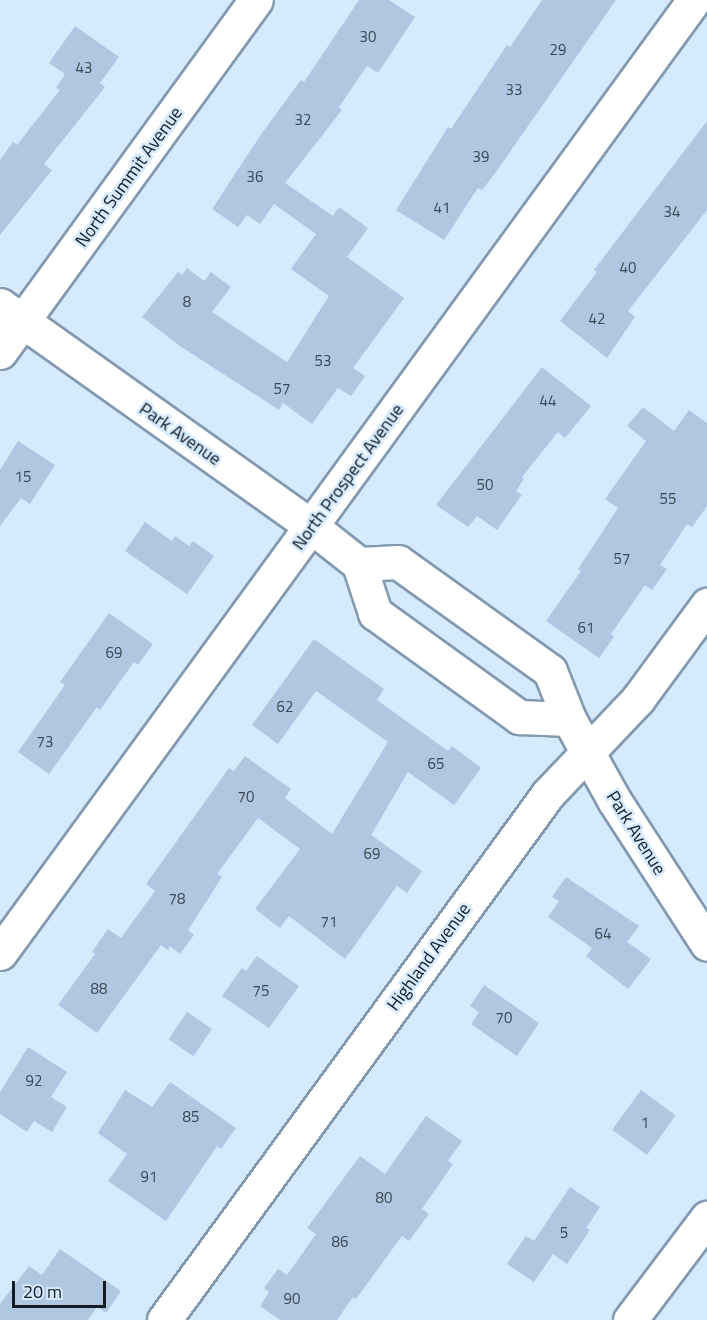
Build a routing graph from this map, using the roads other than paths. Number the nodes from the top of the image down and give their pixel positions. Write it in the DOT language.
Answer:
graph roads {
  1 [pos="256,0"];
  2 [pos="694,0"];
  3 [pos="11,313"];
  4 [pos="0,352"];
  5 [pos="312,527"];
  6 [pos="359,564"];
  7 [pos="707,605"];
  8 [pos="569,719"];
  9 [pos="588,753"];
  10 [pos="707,944"];
  11 [pos="0,953"];
  12 [pos="707,1218"];
  13 [pos="164,1320"];
  14 [pos="630,1320"];
  1 -- 3 [label="street, North Summit Avenue"];
  2 -- 5 [label="street, North Prospect Avenue"];
  3 -- 4 [label="street, North Summit Avenue"];
  3 -- 5 [label="street, Park Avenue"];
  5 -- 6 [label="street, Park Avenue"];
  5 -- 11 [label="street, North Prospect Avenue"];
  6 -- 8 [label="street, Park Avenue"];
  6 -- 8 [label="street"];
  7 -- 9 [label="street, Highland Avenue"];
  8 -- 9 [label="street, Park Avenue"];
  9 -- 10 [label="street, Park Avenue"];
  9 -- 13 [label="street, Highland Avenue"];
  12 -- 14 [label="street"];
}
